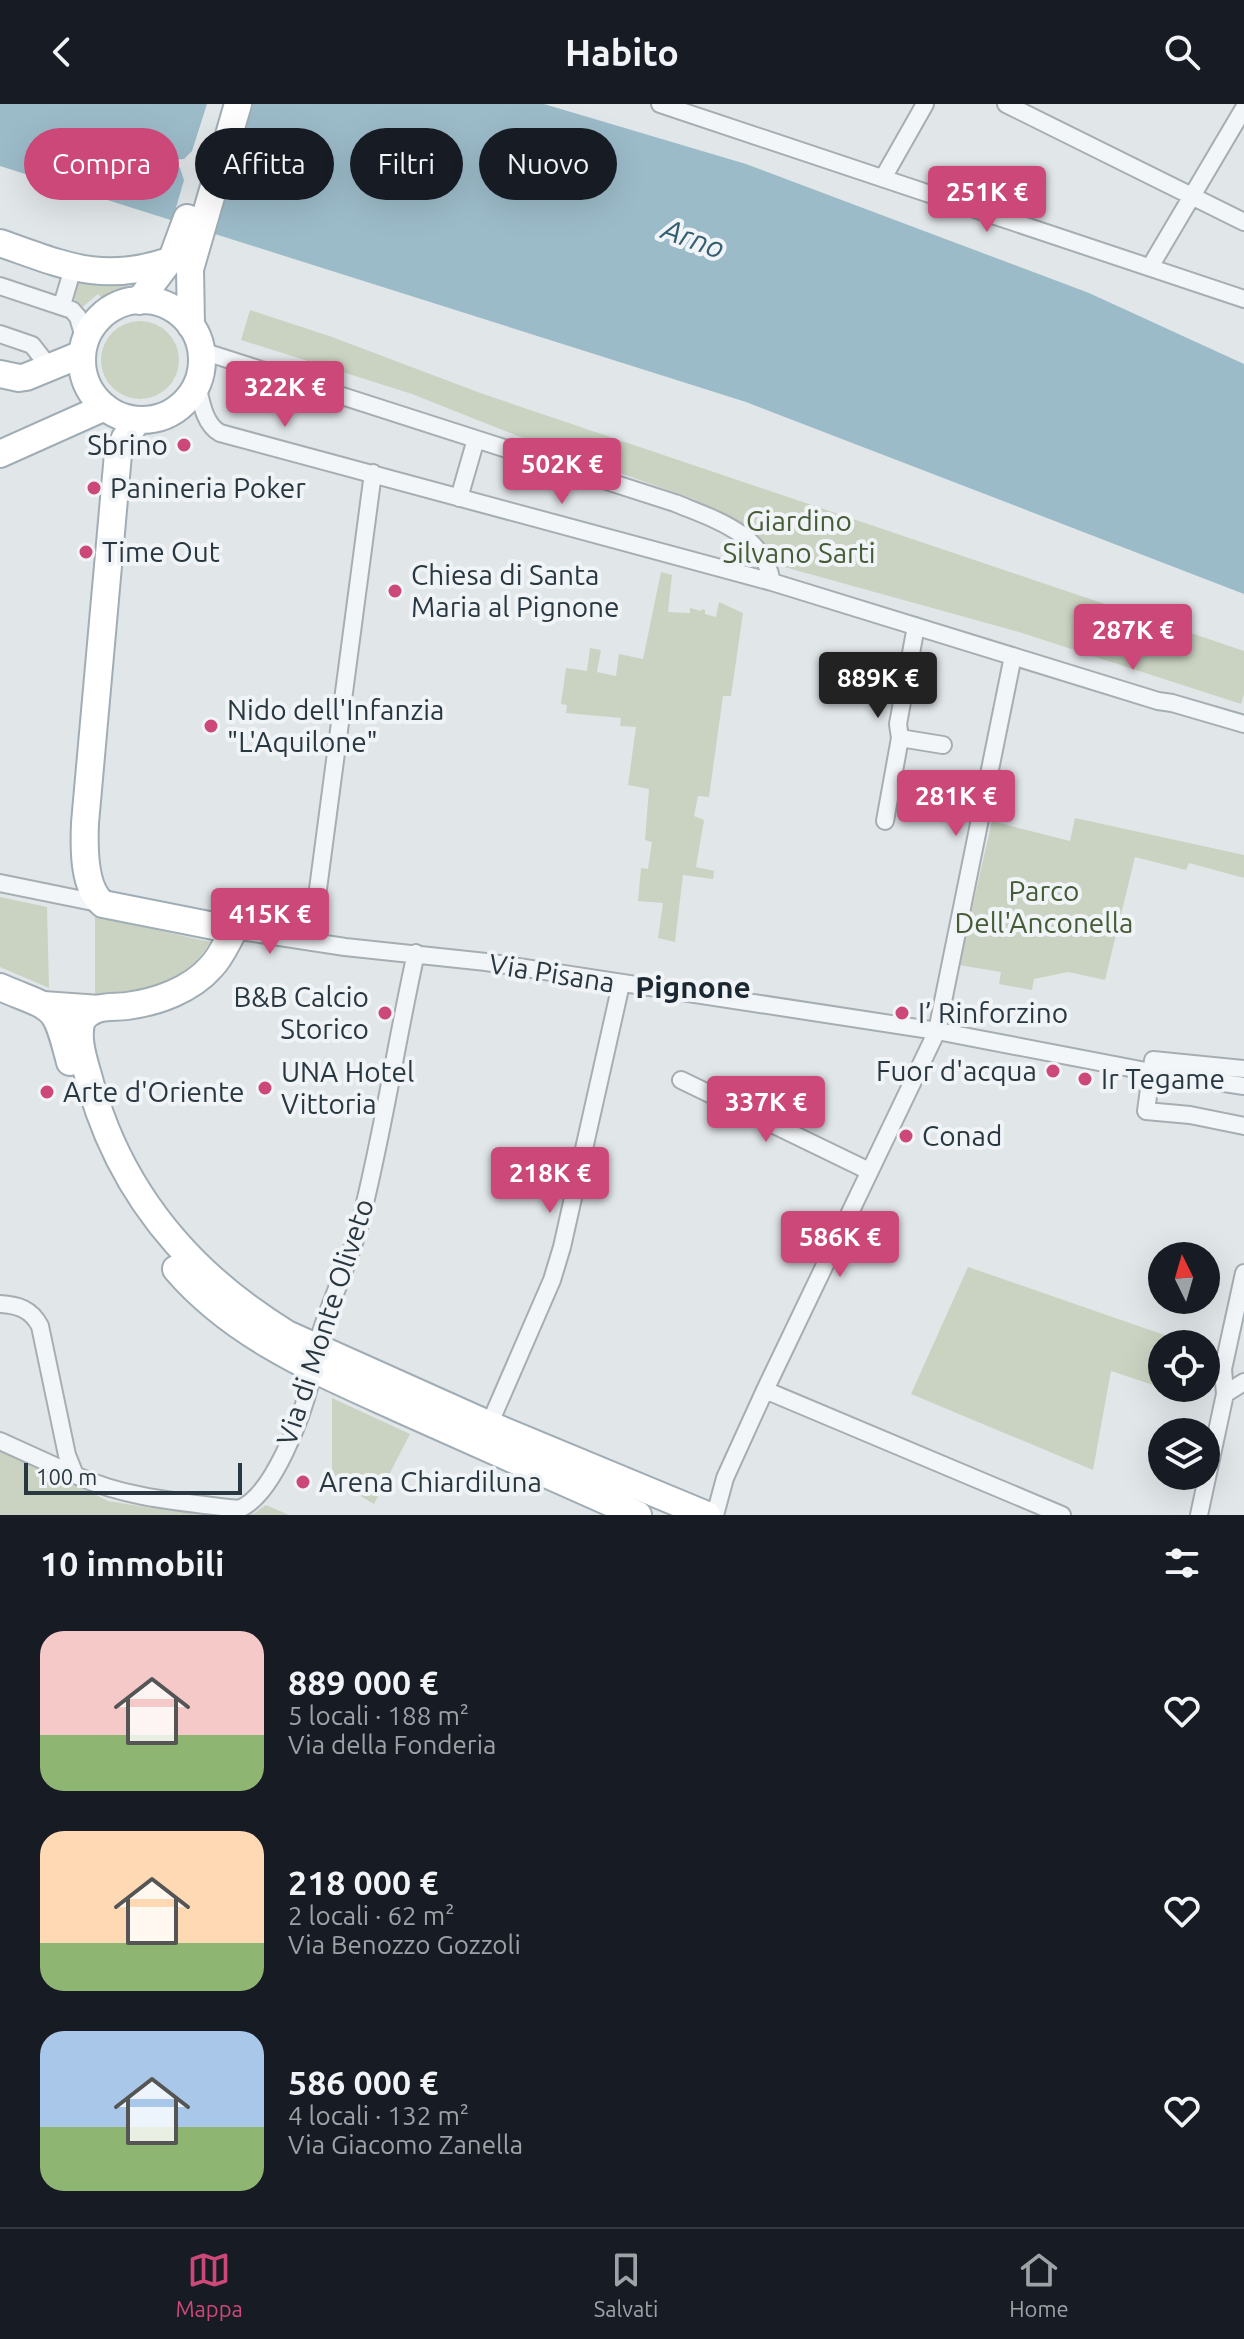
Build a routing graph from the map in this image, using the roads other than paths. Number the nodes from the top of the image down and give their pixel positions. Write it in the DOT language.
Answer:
graph roads {
  1 [pos="222,104"];
  2 [pos="238,104"];
  3 [pos="660,104"];
  4 [pos="925,104"];
  5 [pos="1006,104"];
  6 [pos="1244,108"];
  7 [pos="1036,111"];
  8 [pos="883,178"];
  9 [pos="1193,197"];
  10 [pos="1244,222"];
  11 [pos="0,243"];
  12 [pos="179,256"];
  13 [pos="1150,267"];
  14 [pos="73,268"];
  15 [pos="0,286"];
  16 [pos="1244,299"];
  17 [pos="139,301"];
  18 [pos="62,305"];
  19 [pos="191,326"];
  20 [pos="0,334"];
  21 [pos="84,347"];
  22 [pos="202,351"];
  23 [pos="50,368"];
  24 [pos="0,374"];
  25 [pos="197,384"];
  26 [pos="105,407"];
  27 [pos="138,420"];
  28 [pos="476,439"];
  29 [pos="0,454"];
  30 [pos="373,473"];
  31 [pos="459,498"];
  32 [pos="772,582"];
  33 [pos="916,626"];
  34 [pos="1013,656"];
  35 [pos="1244,724"];
  36 [pos="900,738"];
  37 [pos="943,745"];
  38 [pos="885,821"];
  39 [pos="0,883"];
  40 [pos="103,904"];
  41 [pos="234,930"];
  42 [pos="311,942"];
  43 [pos="416,953"];
  44 [pos="621,984"];
  45 [pos="0,987"];
  46 [pos="43,1003"];
  47 [pos="100,1007"];
  48 [pos="937,1031"];
  49 [pos="1244,1069"];
  50 [pos="1151,1072"];
  51 [pos="681,1080"];
  52 [pos="1239,1087"];
  53 [pos="1244,1126"];
  54 [pos="869,1171"];
  55 [pos="1244,1273"];
  56 [pos="0,1304"];
  57 [pos="315,1359"];
  58 [pos="1244,1382"];
  59 [pos="765,1390"];
  60 [pos="1225,1394"];
  61 [pos="1244,1398"];
  62 [pos="485,1435"];
  63 [pos="0,1441"];
  64 [pos="75,1475"];
  65 [pos="629,1513"];
  66 [pos="707,1515"];
  67 [pos="715,1515"];
  68 [pos="1062,1515"];
  69 [pos="1199,1515"];
  1 -- 12 [label="main road"];
  2 -- 12 [label="main road"];
  3 -- 8 [label="street"];
  4 -- 8 [label="street"];
  5 -- 7 [label="street"];
  6 -- 9 [label="street"];
  7 -- 9 [label="street"];
  8 -- 13 [label="street"];
  9 -- 10 [label="street"];
  9 -- 13 [label="street"];
  11 -- 14 [label="main road"];
  12 -- 14 [label="main road"];
  12 -- 17 [label="main road"];
  12 -- 19 [label="main road"];
  13 -- 16 [label="street"];
  14 -- 18 [label="street"];
  15 -- 18 [label="street"];
  17 -- 19 [label="main road"];
  17 -- 21 [label="main road"];
  18 -- 21 [label="street"];
  19 -- 22 [label="main road"];
  20 -- 23 [label="street"];
  21 -- 23 [label="main road"];
  21 -- 26 [label="main road"];
  22 -- 25 [label="main road"];
  22 -- 28 [label="street"];
  23 -- 24 [label="main road"];
  25 -- 27 [label="main road"];
  25 -- 30 [label="street"];
  26 -- 27 [label="main road"];
  26 -- 29 [label="main road"];
  27 -- 40 [label="main road"];
  28 -- 31 [label="street"];
  28 -- 32 [label="street"];
  30 -- 31 [label="street"];
  30 -- 42 [label="street"];
  31 -- 32 [label="street"];
  32 -- 33 [label="street"];
  33 -- 34 [label="street"];
  33 -- 36 [label="street"];
  34 -- 35 [label="street"];
  34 -- 48 [label="street"];
  36 -- 37 [label="street"];
  36 -- 38 [label="street"];
  39 -- 40 [label="street, Via Pisana"];
  40 -- 41 [label="main road, Via Pisana"];
  41 -- 42 [label="street, Via Pisana"];
  41 -- 47 [label="main road"];
  42 -- 43 [label="street, Via Pisana"];
  43 -- 44 [label="street, Via Pisana"];
  43 -- 57 [label="street, Via di Monte Oliveto"];
  44 -- 48 [label="street, Via Pisana"];
  44 -- 62 [label="street"];
  45 -- 46 [label="main road"];
  46 -- 47 [label="street"];
  46 -- 57 [label="main road"];
  47 -- 57 [label="main road"];
  48 -- 50 [label="street, Via Pisana"];
  48 -- 54 [label="street"];
  49 -- 50 [label="street, Via Pisana"];
  50 -- 52 [label="street, Via Pisana"];
  50 -- 53 [label="street"];
  51 -- 54 [label="street"];
  54 -- 59 [label="street"];
  55 -- 60 [label="street"];
  56 -- 64 [label="street"];
  57 -- 62 [label="main road"];
  57 -- 64 [label="street, Via di Monte Oliveto"];
  58 -- 60 [label="street"];
  59 -- 67 [label="street"];
  59 -- 68 [label="street"];
  60 -- 61 [label="street"];
  60 -- 69 [label="street"];
  62 -- 65 [label="main road"];
  62 -- 66 [label="main road"];
  63 -- 64 [label="street, Via di Monte Oliveto"];
}
